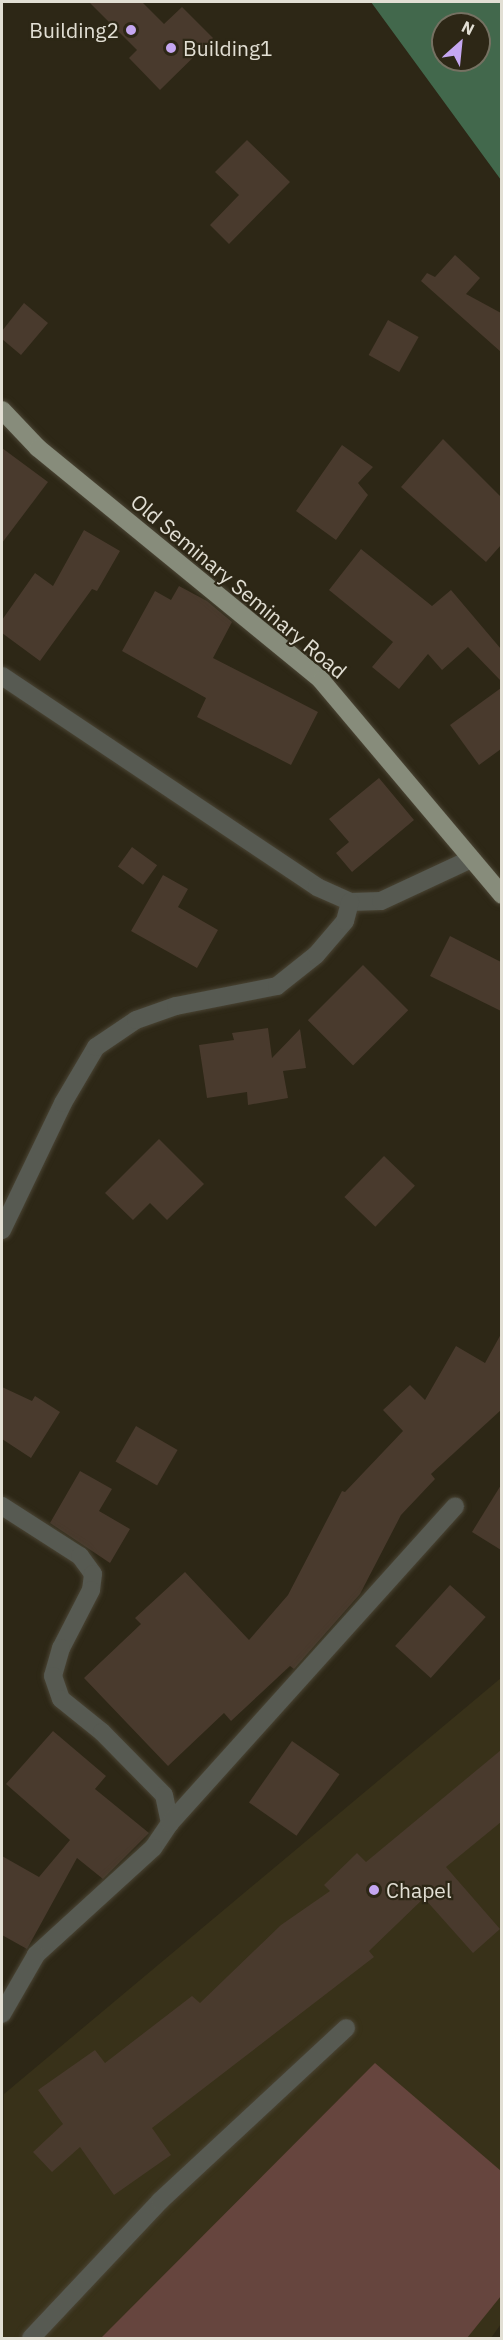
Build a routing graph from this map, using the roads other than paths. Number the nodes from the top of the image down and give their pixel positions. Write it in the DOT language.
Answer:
graph roads {
  1 [pos="2,410"];
  2 [pos="2,676"];
  3 [pos="469,860"];
  4 [pos="501,895"];
  5 [pos="350,902"];
  6 [pos="2,1230"];
  7 [pos="2,1506"];
  8 [pos="455,1506"];
  9 [pos="170,1823"];
  10 [pos="2,2014"];
  11 [pos="346,2028"];
  12 [pos="31,2338"];
  1 -- 3 [label="main road, Old Seminary Seminary Road"];
  2 -- 5 [label="street"];
  3 -- 4 [label="main road, Old Seminary Seminary Road"];
  3 -- 5 [label="street"];
  5 -- 6 [label="street"];
  7 -- 9 [label="street"];
  8 -- 9 [label="street"];
  9 -- 10 [label="street"];
  11 -- 12 [label="street"];
}
